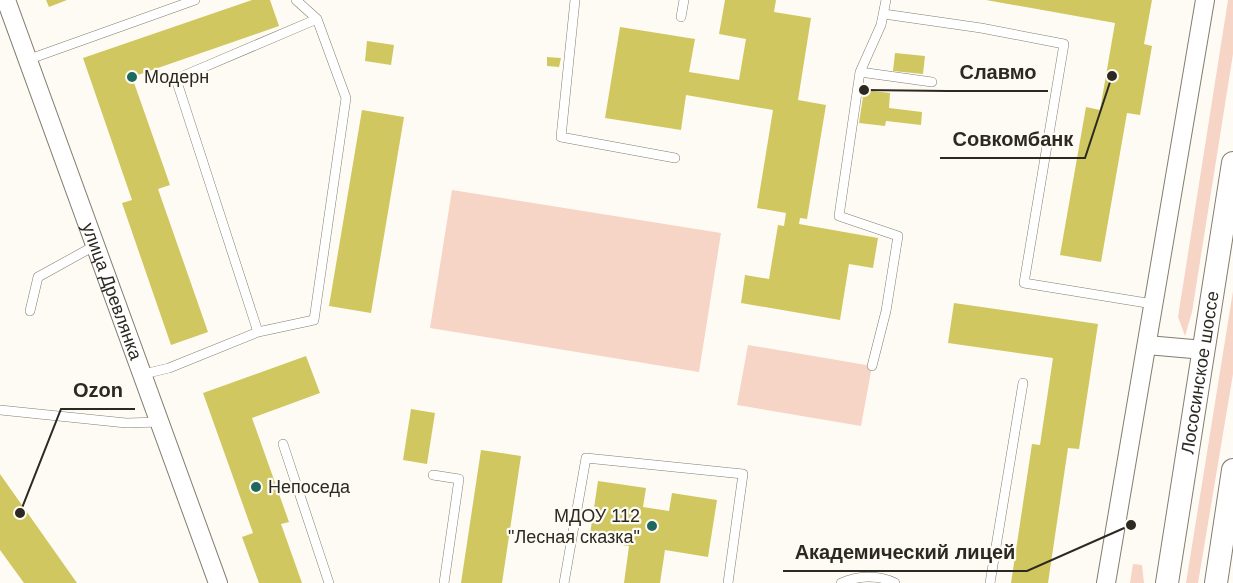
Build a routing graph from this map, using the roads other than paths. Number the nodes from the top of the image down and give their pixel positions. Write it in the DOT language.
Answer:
graph roads {
  1 [pos="6,0"];
  2 [pos="195,0"];
  3 [pos="296,0"];
  4 [pos="575,0"];
  5 [pos="684,0"];
  6 [pos="886,0"];
  7 [pos="1205,0"];
  8 [pos="884,14"];
  9 [pos="681,17"];
  10 [pos="317,19"];
  11 [pos="27,60"];
  12 [pos="860,72"];
  13 [pos="932,82"];
  14 [pos="675,159"];
  15 [pos="1233,164"];
  16 [pos="96,244"];
  17 [pos="1154,304"];
  18 [pos="30,312"];
  19 [pos="258,332"];
  20 [pos="1147,345"];
  21 [pos="1204,350"];
  22 [pos="872,366"];
  23 [pos="144,374"];
  24 [pos="1023,383"];
  25 [pos="0,410"];
  26 [pos="161,422"];
  27 [pos="283,444"];
  28 [pos="1233,470"];
  29 [pos="433,475"];
  30 [pos="890,582"];
  31 [pos="218,583"];
  32 [pos="329,583"];
  33 [pos="444,583"];
  34 [pos="564,583"];
  35 [pos="728,583"];
  36 [pos="841,583"];
  37 [pos="990,583"];
  38 [pos="1106,583"];
  39 [pos="1167,583"];
  40 [pos="1215,583"];
  1 -- 11 [label="street, улица Древлянка"];
  2 -- 11 [label="lane"];
  3 -- 10 [label="lane"];
  4 -- 14 [label="lane"];
  5 -- 9 [label="lane"];
  6 -- 8 [label="lane"];
  7 -- 17 [label="street"];
  8 -- 12 [label="lane"];
  8 -- 17 [label="lane"];
  10 -- 19 [label="lane"];
  10 -- 19 [label="lane"];
  11 -- 16 [label="street, улица Древлянка"];
  12 -- 13 [label="lane"];
  12 -- 22 [label="lane"];
  15 -- 21 [label="street, Лососинское шоссе"];
  16 -- 18 [label="lane"];
  16 -- 23 [label="street, улица Древлянка"];
  17 -- 20 [label="street"];
  19 -- 23 [label="lane"];
  20 -- 21 [label="street"];
  20 -- 38 [label="street"];
  21 -- 39 [label="street, Лососинское шоссе"];
  23 -- 26 [label="street, улица Древлянка"];
  24 -- 37 [label="lane"];
  25 -- 26 [label="lane"];
  26 -- 31 [label="street, улица Древлянка"];
  27 -- 32 [label="lane"];
  28 -- 40 [label="street"];
  29 -- 33 [label="lane"];
  30 -- 36 [label="lane"];
  34 -- 35 [label="lane"];
}
